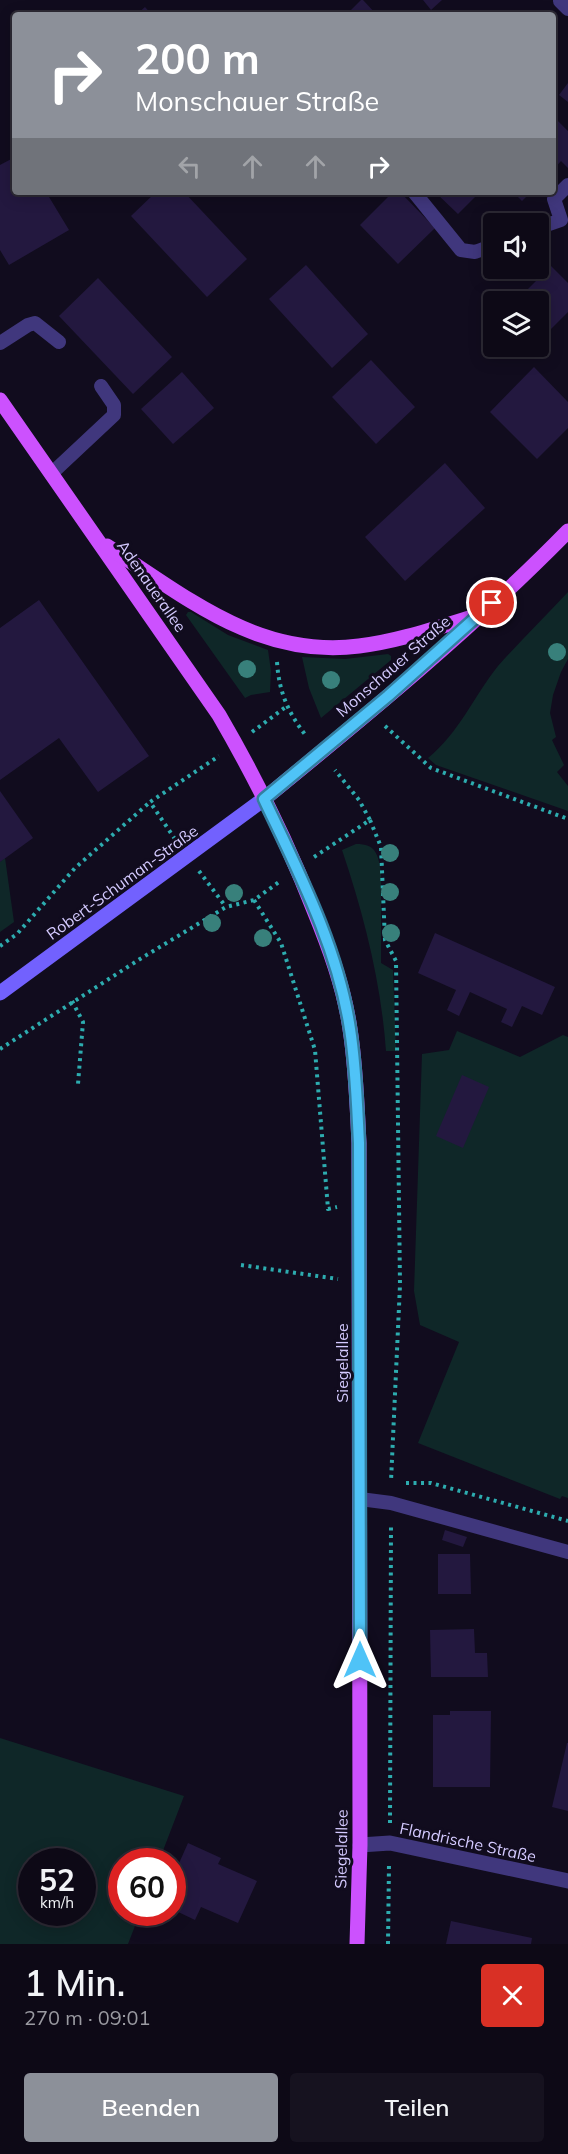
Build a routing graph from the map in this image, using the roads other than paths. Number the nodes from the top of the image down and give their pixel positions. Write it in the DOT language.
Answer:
graph roads {
  1 [pos="568,185"];
  2 [pos="416,195"];
  3 [pos="564,223"];
  4 [pos="549,226"];
  5 [pos="483,249"];
  6 [pos="58,342"];
  7 [pos="0,343"];
  8 [pos="101,386"];
  9 [pos="0,400"];
  10 [pos="51,474"];
  11 [pos="568,531"];
  12 [pos="99,541"];
  13 [pos="479,615"];
  14 [pos="264,799"];
  15 [pos="0,993"];
  16 [pos="360,1499"];
  17 [pos="568,1552"];
  18 [pos="360,1845"];
  19 [pos="568,1881"];
  20 [pos="357,1944"];
  1 -- 3 [label="lane"];
  2 -- 5 [label="lane"];
  3 -- 4 [label="lane"];
  6 -- 7 [label="lane"];
  8 -- 10 [label="lane"];
  9 -- 10 [label="main road, Adenauerallee"];
  10 -- 12 [label="main road, Adenauerallee"];
  11 -- 13 [label="main road, Monschauer Straße"];
  12 -- 13 [label="main road"];
  12 -- 14 [label="main road, Adenauerallee"];
  13 -- 14 [label="main road, Monschauer Straße"];
  14 -- 15 [label="main road, Robert-Schuman-Straße"];
  14 -- 16 [label="main road, Siegelallee"];
  16 -- 17 [label="lane"];
  16 -- 18 [label="main road, Siegelallee"];
  18 -- 19 [label="street, Flandrische Straße"];
  18 -- 20 [label="main road, Siegelallee"];
}
